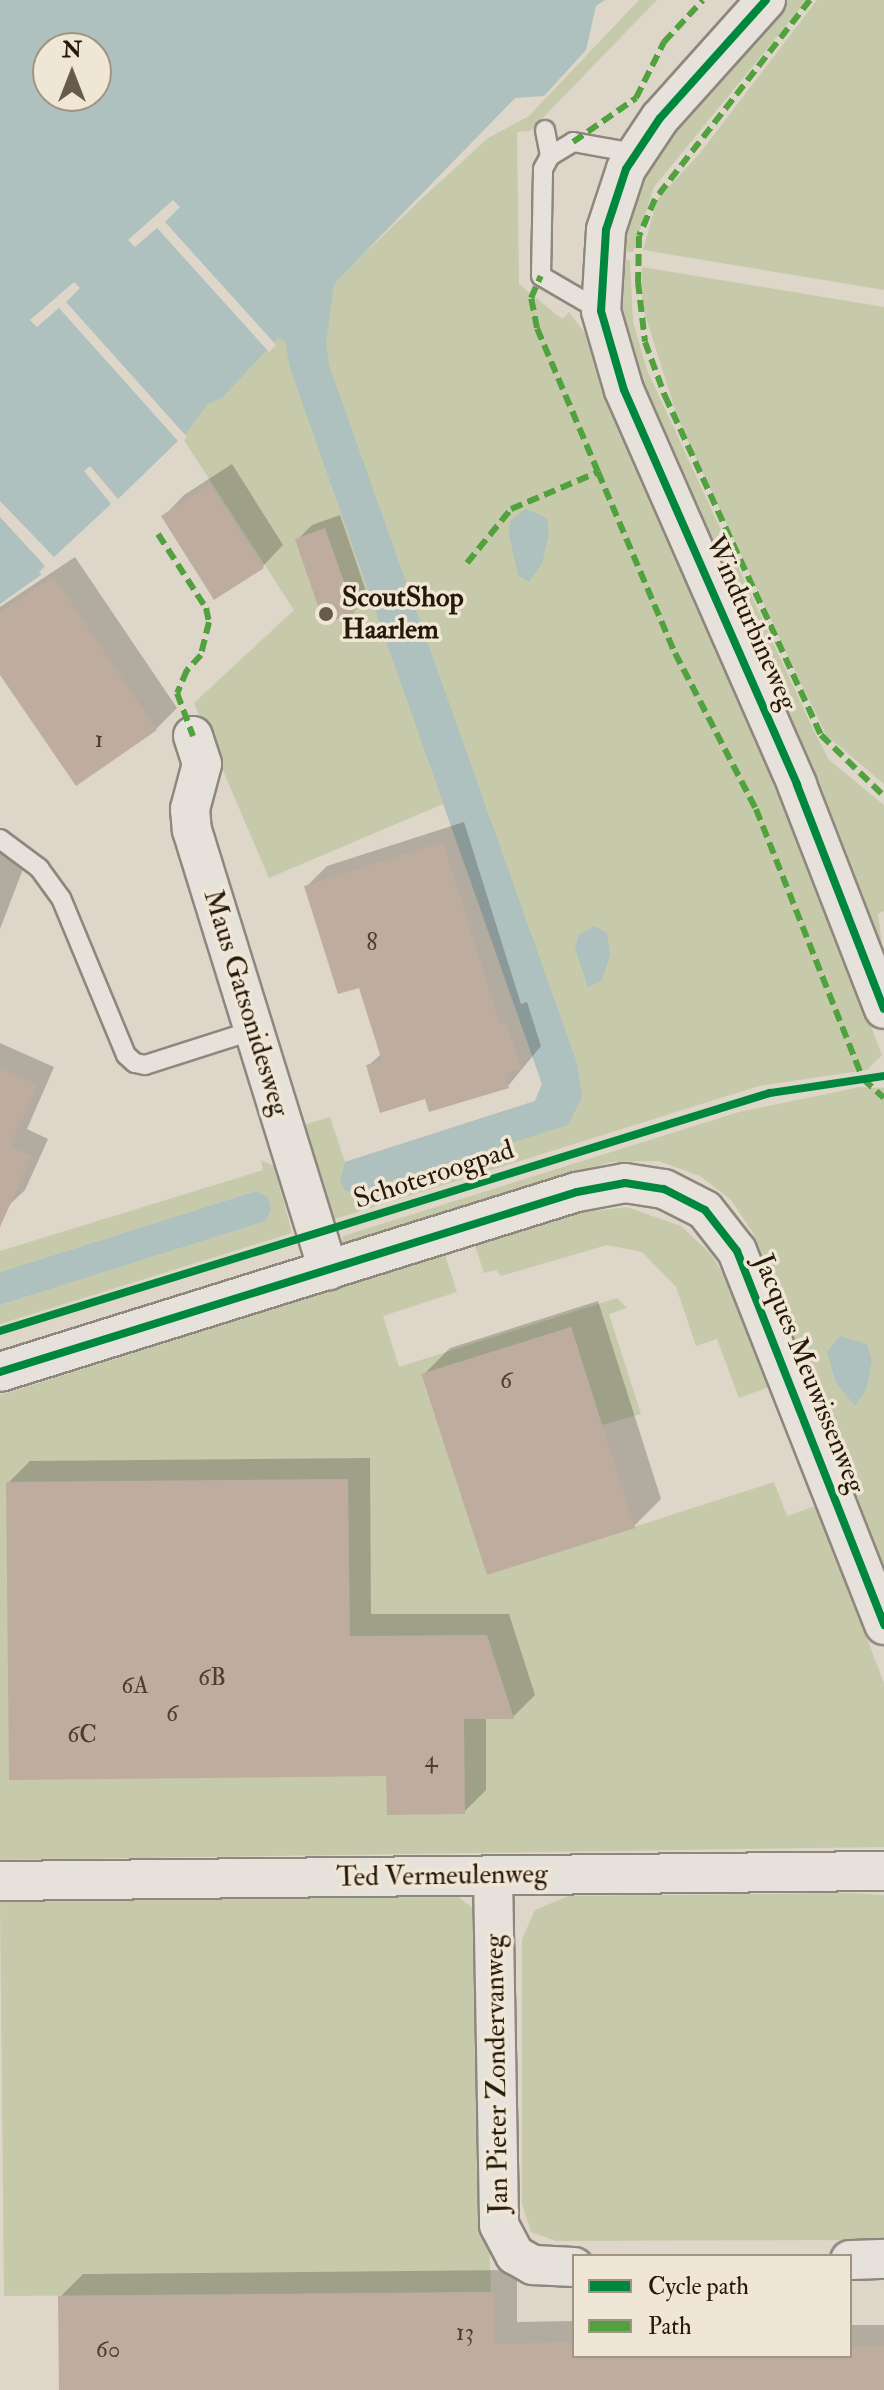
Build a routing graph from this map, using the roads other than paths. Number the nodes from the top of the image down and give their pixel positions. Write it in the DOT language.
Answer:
graph roads {
  1 [pos="766,0"];
  2 [pos="545,130"];
  3 [pos="635,153"];
  4 [pos="550,156"];
  5 [pos="601,311"];
  6 [pos="193,736"];
  7 [pos="0,839"];
  8 [pos="884,1009"];
  9 [pos="255,1030"];
  10 [pos="328,1270"];
  11 [pos="0,1372"];
  12 [pos="884,1625"];
  13 [pos="884,1871"];
  14 [pos="493,1875"];
  15 [pos="0,1881"];
  16 [pos="884,2259"];
  17 [pos="852,2260"];
  18 [pos="572,2267"];
  1 -- 3 [label="street, Windturbineweg"];
  2 -- 4 [label="lane"];
  3 -- 4 [label="lane"];
  3 -- 5 [label="street, Windturbineweg"];
  4 -- 5 [label="lane"];
  5 -- 8 [label="street, Windturbineweg"];
  6 -- 9 [label="street, Maus Gatsonidesweg"];
  7 -- 9 [label="lane"];
  9 -- 10 [label="street, Maus Gatsonidesweg"];
  10 -- 11 [label="street, Jacques Meuwissenweg"];
  10 -- 12 [label="street, Jacques Meuwissenweg"];
  13 -- 14 [label="street, Ted Vermeulenweg"];
  14 -- 15 [label="street, Ted Vermeulenweg"];
  14 -- 18 [label="street, Jan Pieter Zondervanweg"];
  16 -- 17 [label="street"];
}
